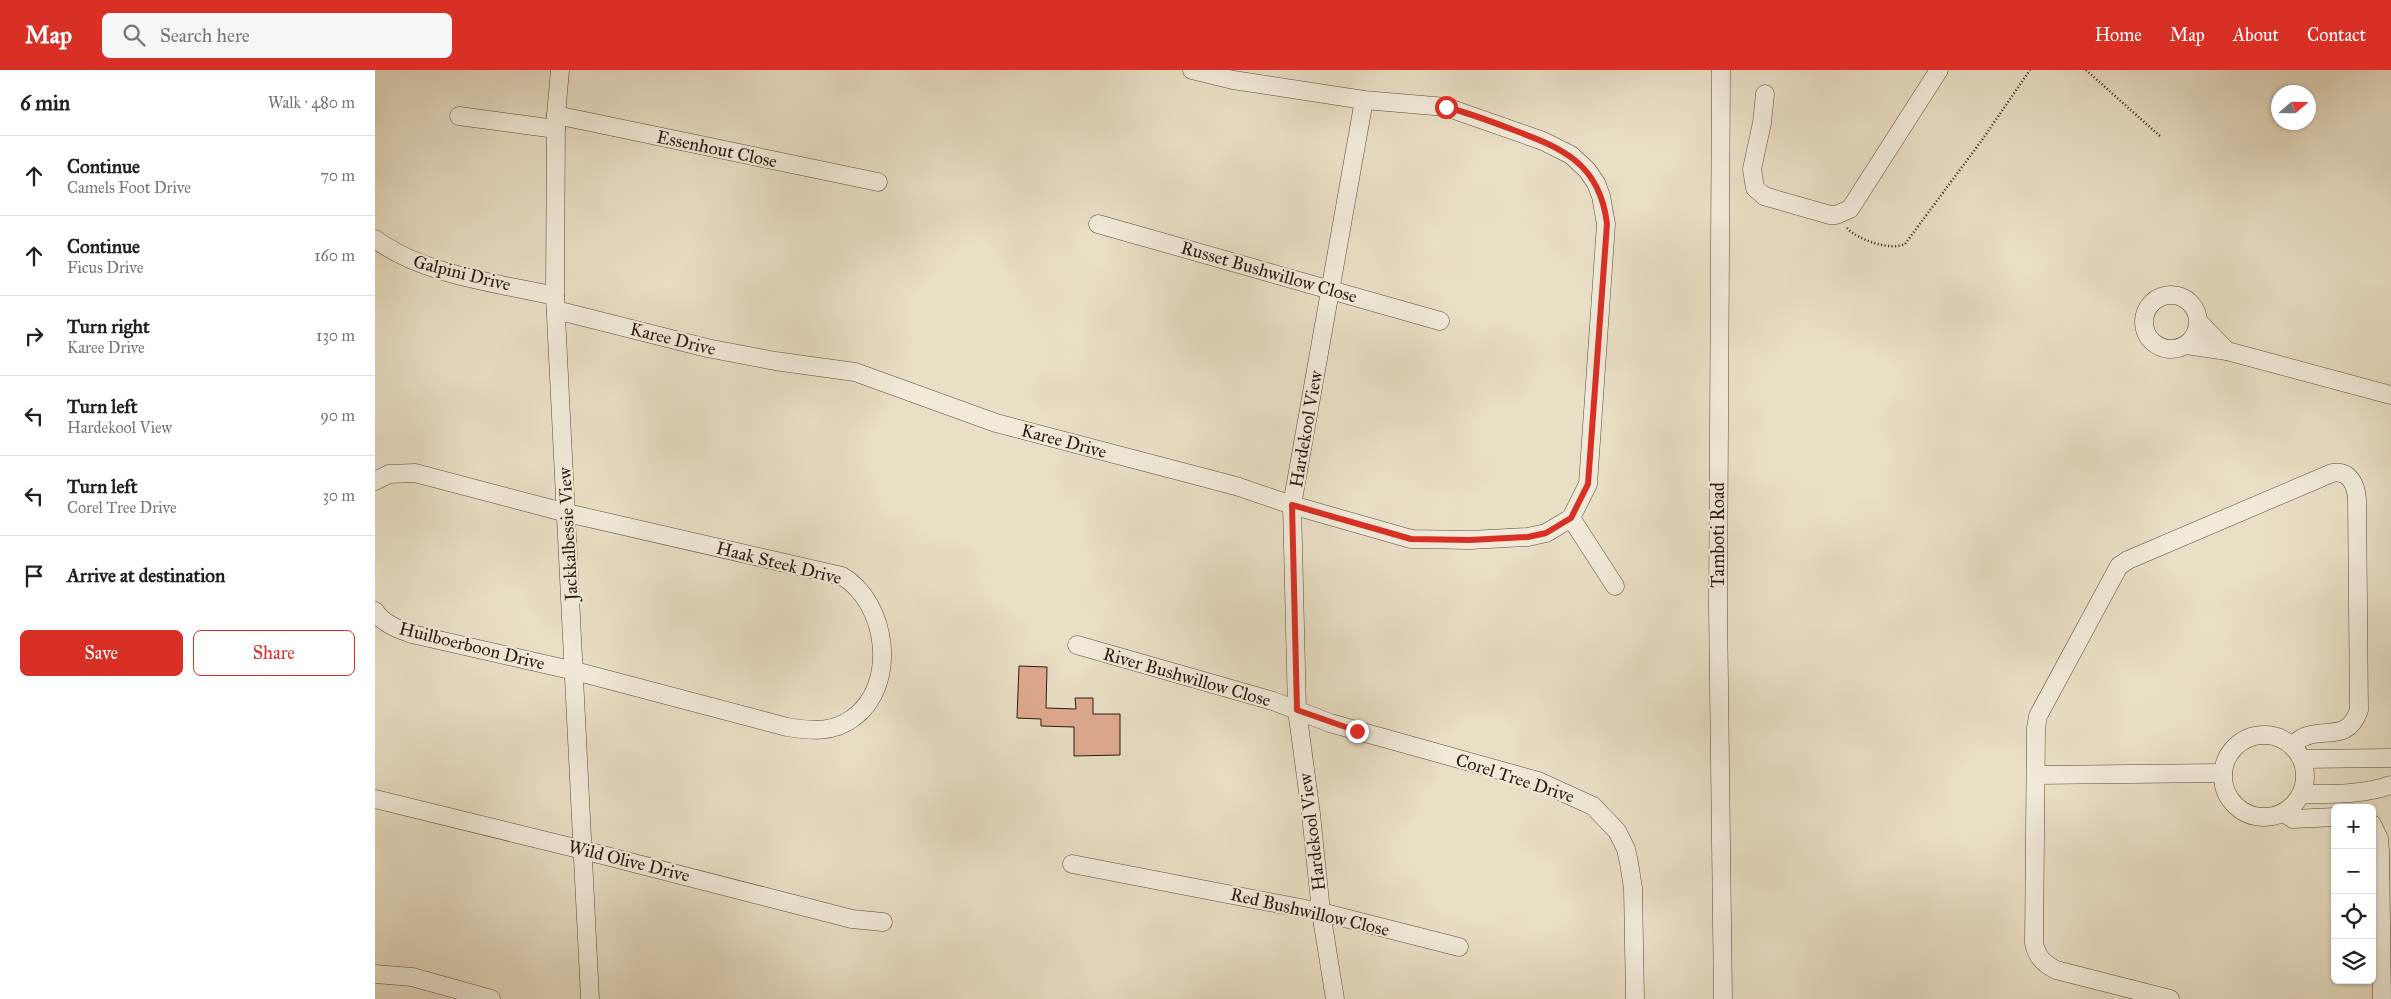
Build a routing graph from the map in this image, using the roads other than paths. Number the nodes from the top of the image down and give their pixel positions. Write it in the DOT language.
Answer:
graph roads {
  1 [pos="560,70"];
  2 [pos="1191,70"];
  3 [pos="1721,70"];
  4 [pos="1939,70"];
  5 [pos="1765,94"];
  6 [pos="1364,100"];
  7 [pos="459,116"];
  8 [pos="556,122"];
  9 [pos="878,182"];
  10 [pos="1098,224"];
  11 [pos="375,239"];
  12 [pos="1331,289"];
  13 [pos="555,303"];
  14 [pos="1440,321"];
  15 [pos="2199,322"];
  16 [pos="2186,345"];
  17 [pos="2227,350"];
  18 [pos="2386,394"];
  19 [pos="2391,408"];
  20 [pos="375,481"];
  21 [pos="1292,505"];
  22 [pos="567,513"];
  23 [pos="1571,518"];
  24 [pos="1615,586"];
  25 [pos="375,611"];
  26 [pos="1077,645"];
  27 [pos="575,671"];
  28 [pos="1297,710"];
  29 [pos="2297,753"];
  30 [pos="2391,758"];
  31 [pos="2223,773"];
  32 [pos="2036,775"];
  33 [pos="2391,785"];
  34 [pos="2301,794"];
  35 [pos="375,799"];
  36 [pos="2284,813"];
  37 [pos="2331,817"];
  38 [pos="2376,836"];
  39 [pos="583,850"];
  40 [pos="1072,864"];
  41 [pos="1321,912"];
  42 [pos="883,922"];
  43 [pos="1459,947"];
  44 [pos="375,974"];
  45 [pos="491,999"];
  46 [pos="590,999"];
  47 [pos="1335,999"];
  48 [pos="1635,999"];
  49 [pos="1723,999"];
  50 [pos="2170,999"];
  51 [pos="2381,999"];
  1 -- 8 [label="street, Jackkalbessie View"];
  2 -- 6 [label="street"];
  3 -- 49 [label="street, Tamboti Road"];
  4 -- 5 [label="street"];
  6 -- 12 [label="street, Hardekool View"];
  6 -- 23 [label="street"];
  7 -- 8 [label="street, Essenhout Close"];
  8 -- 9 [label="street, Essenhout Close"];
  8 -- 13 [label="street, Jackkalbessie View"];
  10 -- 12 [label="street, Russet Bushwillow Close"];
  11 -- 13 [label="street, Galpini Drive"];
  12 -- 14 [label="street, Russet Bushwillow Close"];
  12 -- 21 [label="street, Hardekool View"];
  13 -- 21 [label="street, Karee Drive"];
  13 -- 22 [label="street, Jackkalbessie View"];
  15 -- 16 [label="street"];
  15 -- 16 [label="street"];
  15 -- 17 [label="street"];
  16 -- 17 [label="street"];
  17 -- 18 [label="street"];
  18 -- 19 [label="street"];
  20 -- 22 [label="street"];
  21 -- 23 [label="street, Karee Drive"];
  21 -- 28 [label="street, Hardekool View"];
  22 -- 27 [label="street, Jackkalbessie View"];
  22 -- 27 [label="street, Haak Steek Drive"];
  23 -- 24 [label="street"];
  25 -- 27 [label="street, Huilboerboon Drive"];
  26 -- 28 [label="street, River Bushwillow Close"];
  27 -- 39 [label="street, Jackkalbessie View"];
  28 -- 41 [label="street, Hardekool View"];
  28 -- 48 [label="street, Corel Tree Drive"];
  29 -- 30 [label="street"];
  29 -- 31 [label="street"];
  29 -- 32 [label="street"];
  29 -- 34 [label="street"];
  31 -- 32 [label="street"];
  31 -- 36 [label="street"];
  32 -- 50 [label="street"];
  33 -- 34 [label="street"];
  34 -- 36 [label="street"];
  35 -- 39 [label="street, Wild Olive Drive"];
  36 -- 37 [label="street"];
  38 -- 51 [label="street"];
  39 -- 42 [label="street, Wild Olive Drive"];
  39 -- 46 [label="street, Jackkalbessie View"];
  40 -- 41 [label="street, Red Bushwillow Close"];
  41 -- 43 [label="street, Red Bushwillow Close"];
  41 -- 47 [label="street, Hardekool View"];
  44 -- 45 [label="street"];
}
